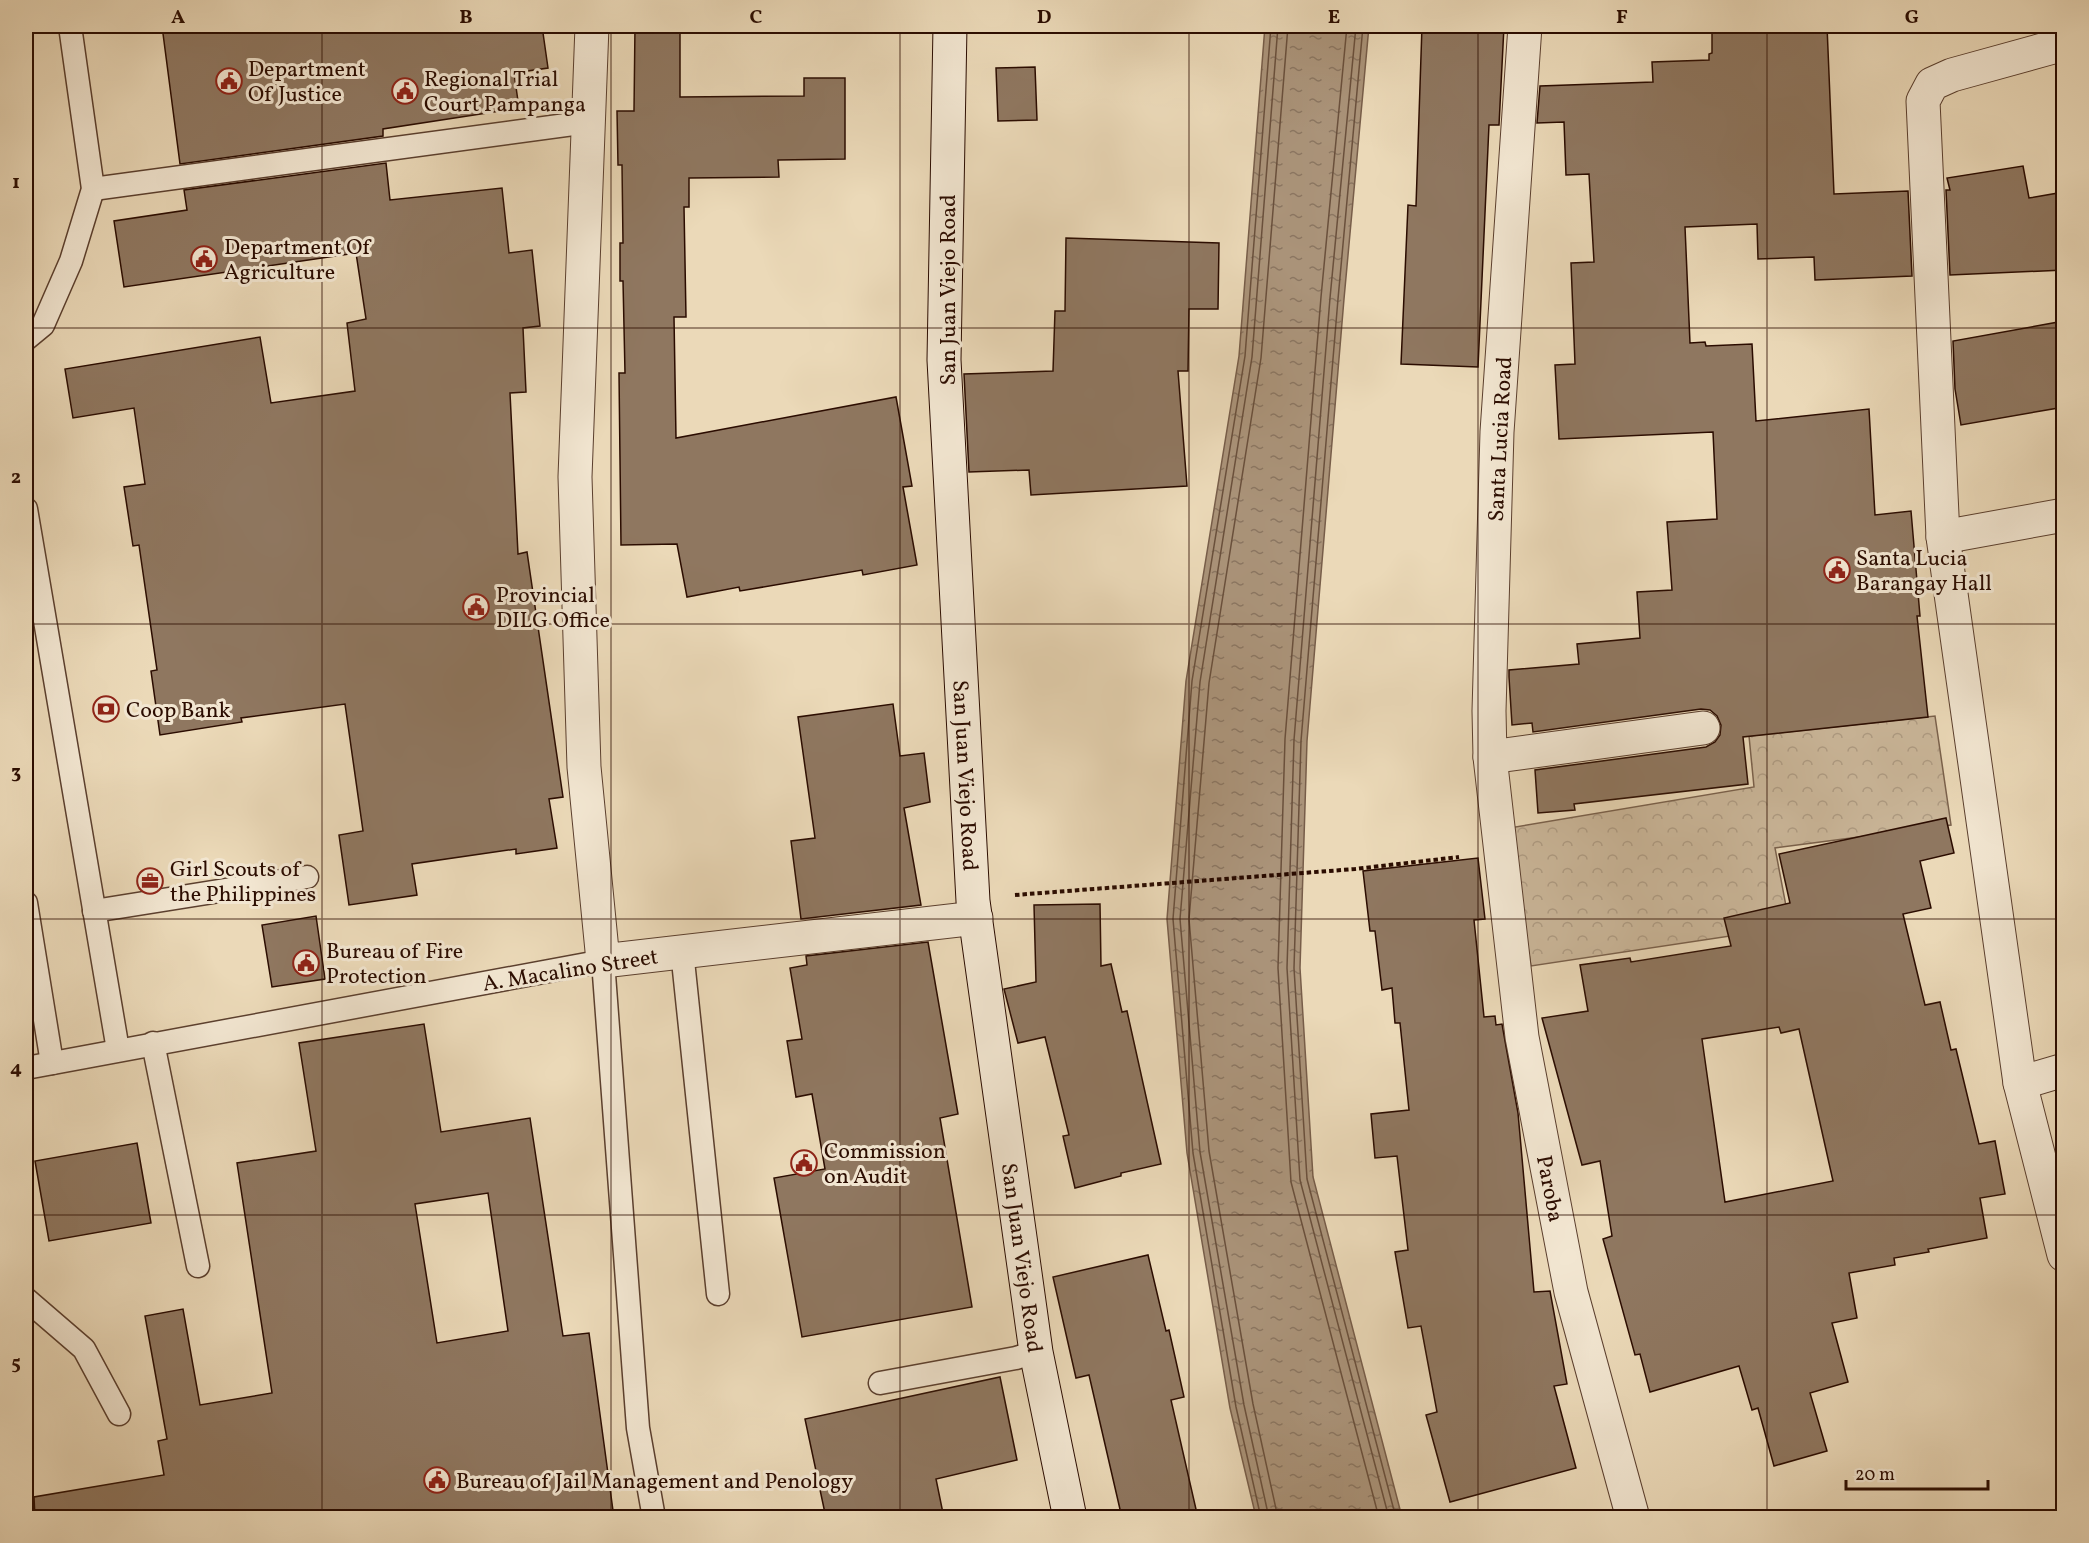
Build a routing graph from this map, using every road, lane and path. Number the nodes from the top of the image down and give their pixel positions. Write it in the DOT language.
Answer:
graph roads {
  1 [pos="70,26"];
  2 [pos="592,26"];
  3 [pos="950,26"];
  4 [pos="1525,26"];
  5 [pos="2064,44"];
  6 [pos="588,122"];
  7 [pos="93,189"];
  8 [pos="26,339"];
  9 [pos="26,509"];
  10 [pos="2064,514"];
  11 [pos="1942,537"];
  12 [pos="1703,728"];
  13 [pos="1490,757"];
  14 [pos="1501,852"];
  15 [pos="307,877"];
  16 [pos="26,903"];
  17 [pos="974,910"];
  18 [pos="94,911"];
  19 [pos="682,951"];
  20 [pos="603,961"];
  21 [pos="153,1043"];
  22 [pos="118,1050"];
  23 [pos="52,1063"];
  24 [pos="26,1068"];
  25 [pos="2064,1070"];
  26 [pos="2020,1083"];
  27 [pos="2064,1255"];
  28 [pos="198,1266"];
  29 [pos="718,1294"];
  30 [pos="26,1299"];
  31 [pos="1036,1352"];
  32 [pos="880,1383"];
  33 [pos="119,1414"];
  34 [pos="654,1518"];
  35 [pos="1070,1518"];
  36 [pos="1633,1518"];
  1 -- 7 [label="lane"];
  2 -- 6 [label="street"];
  3 -- 17 [label="street, San Juan Viejo Road"];
  4 -- 13 [label="street, Santa Lucia Road"];
  5 -- 11 [label="street"];
  6 -- 7 [label="lane"];
  6 -- 20 [label="street"];
  7 -- 8 [label="lane"];
  9 -- 18 [label="lane"];
  10 -- 11 [label="street"];
  11 -- 26 [label="street"];
  12 -- 13 [label="street"];
  13 -- 14 [label="street, Santa Lucia Road"];
  14 -- 17 [label="path"];
  14 -- 36 [label="street, Paroba"];
  15 -- 18 [label="lane"];
  16 -- 23 [label="lane"];
  17 -- 19 [label="street, A. Macalino Street"];
  17 -- 31 [label="street, San Juan Viejo Road"];
  18 -- 22 [label="lane"];
  19 -- 20 [label="street, A. Macalino Street"];
  19 -- 29 [label="lane"];
  20 -- 21 [label="lane, A. Macalino Street"];
  20 -- 34 [label="lane"];
  21 -- 22 [label="lane, A. Macalino Street"];
  21 -- 28 [label="lane"];
  22 -- 23 [label="lane, A. Macalino Street"];
  23 -- 24 [label="lane, A. Macalino Street"];
  25 -- 26 [label="street"];
  26 -- 27 [label="street"];
  30 -- 33 [label="lane"];
  31 -- 32 [label="lane"];
  31 -- 35 [label="street, San Juan Viejo Road"];
}
